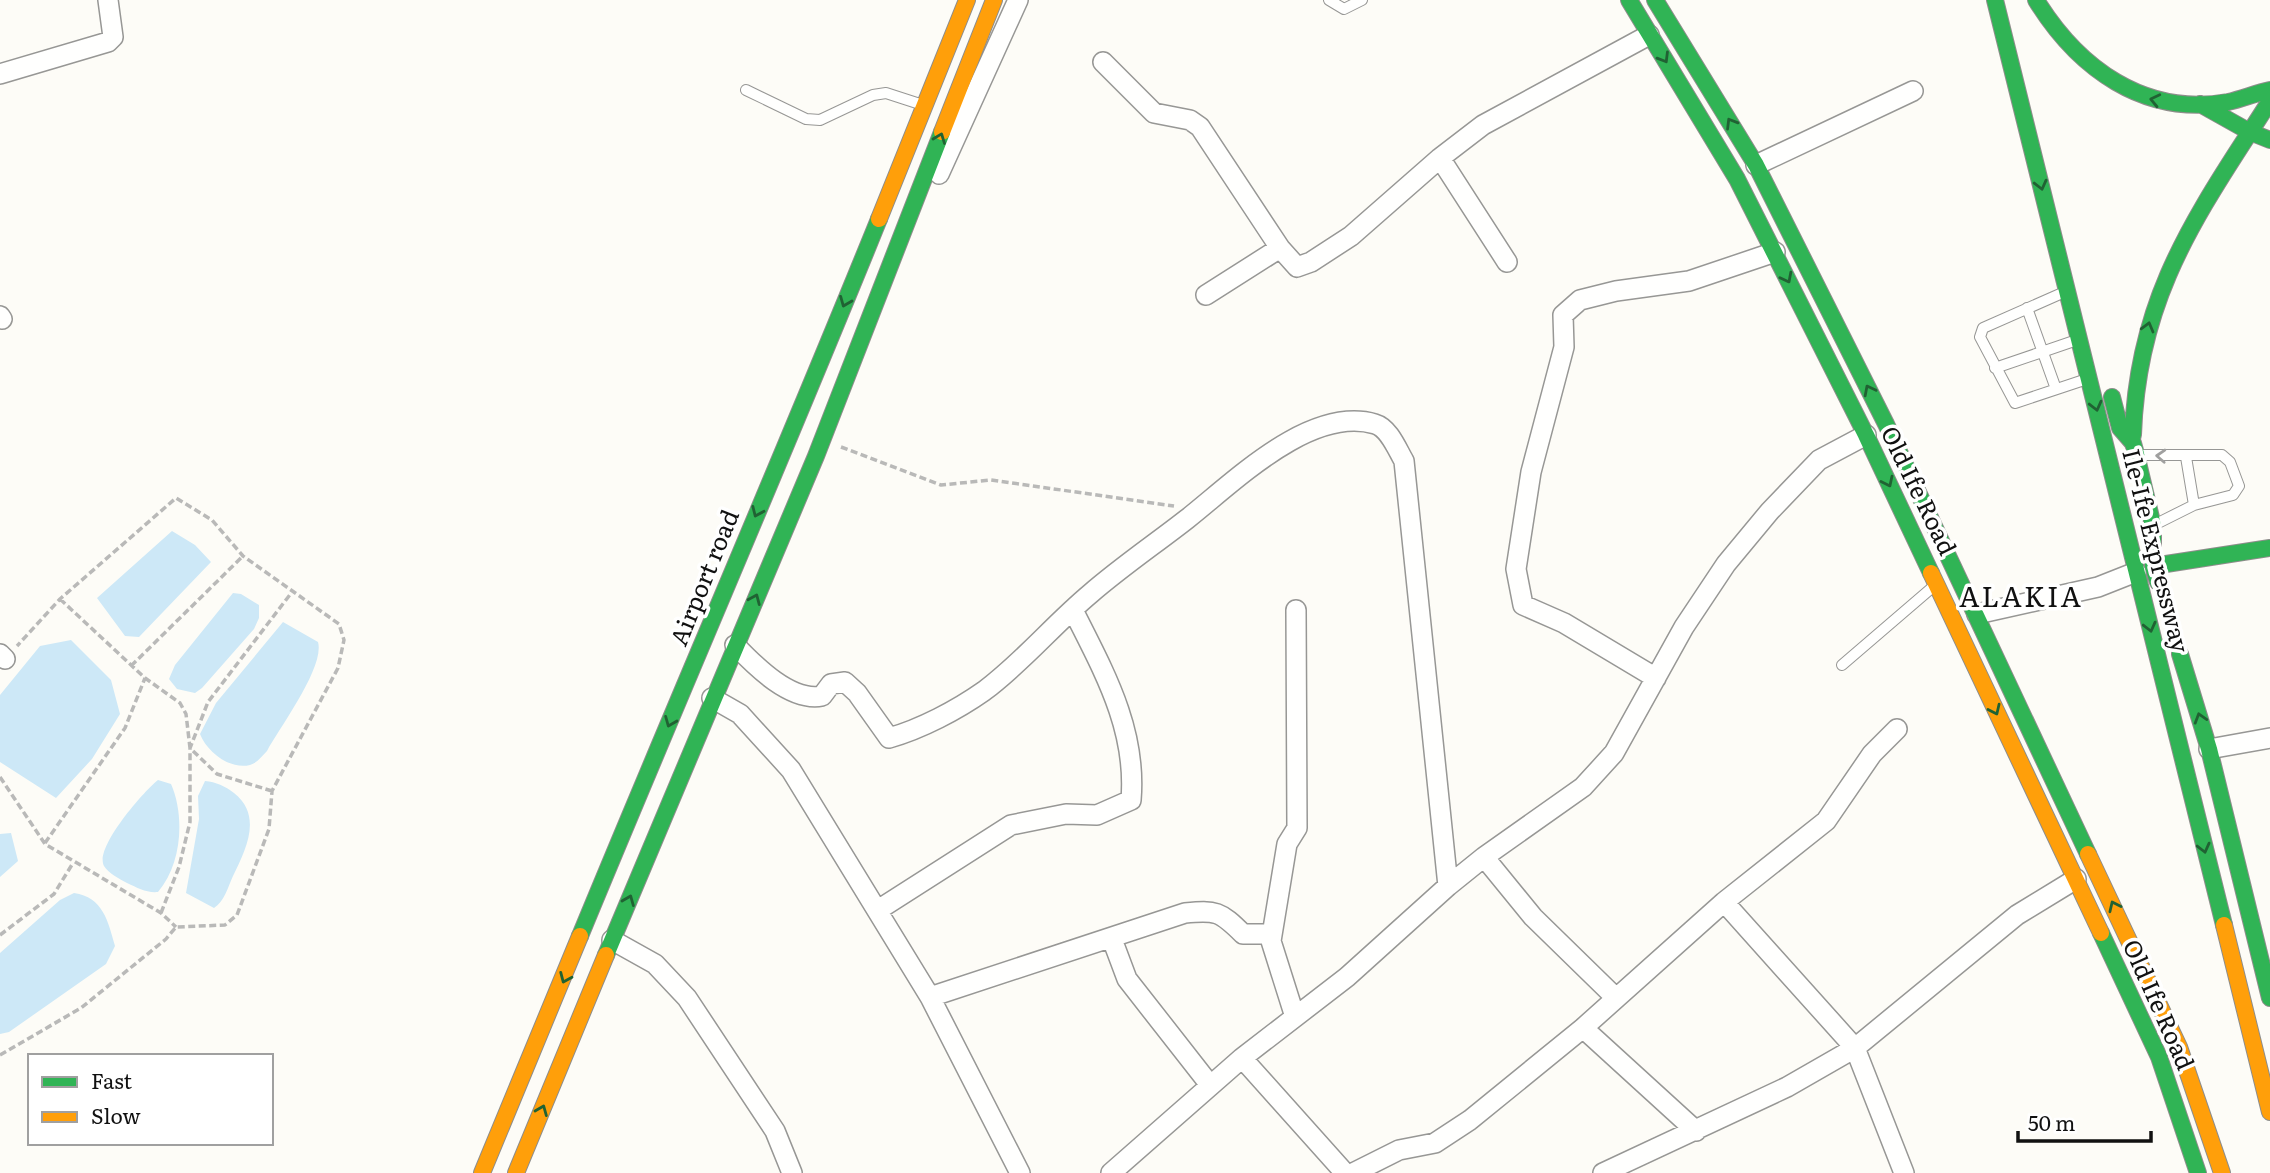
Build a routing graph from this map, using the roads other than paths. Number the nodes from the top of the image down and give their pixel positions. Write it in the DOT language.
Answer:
graph roads {
  1 [pos="108,0"];
  2 [pos="967,0"];
  3 [pos="994,0"];
  4 [pos="1018,0"];
  5 [pos="1329,0"];
  6 [pos="1362,0"];
  7 [pos="1629,0"];
  8 [pos="1655,0"];
  9 [pos="1995,0"];
  10 [pos="2036,0"];
  11 [pos="1980,11"];
  12 [pos="1649,35"];
  13 [pos="1103,62"];
  14 [pos="0,74"];
  15 [pos="746,90"];
  16 [pos="2270,90"];
  17 [pos="1913,91"];
  18 [pos="2270,101"];
  19 [pos="2200,104"];
  20 [pos="924,105"];
  21 [pos="2250,132"];
  22 [pos="2270,139"];
  23 [pos="2032,151"];
  24 [pos="1440,158"];
  25 [pos="1756,165"];
  26 [pos="893,187"];
  27 [pos="917,196"];
  28 [pos="1280,248"];
  29 [pos="1774,252"];
  30 [pos="1507,262"];
  31 [pos="2067,291"];
  32 [pos="1206,295"];
  33 [pos="2028,308"];
  34 [pos="2079,340"];
  35 [pos="2043,352"];
  36 [pos="1995,368"];
  37 [pos="2107,375"];
  38 [pos="2089,378"];
  39 [pos="2056,390"];
  40 [pos="1866,435"];
  41 [pos="822,449"];
  42 [pos="2134,449"];
  43 [pos="2186,457"];
  44 [pos="2194,505"];
  45 [pos="2153,526"];
  46 [pos="2270,548"];
  47 [pos="2145,569"];
  48 [pos="1937,583"];
  49 [pos="2161,592"];
  50 [pos="1073,610"];
  51 [pos="1296,610"];
  52 [pos="1976,614"];
  53 [pos="2173,631"];
  54 [pos="735,645"];
  55 [pos="1842,665"];
  56 [pos="2001,669"];
  57 [pos="1656,678"];
  58 [pos="1981,680"];
  59 [pos="712,698"];
  60 [pos="1897,729"];
  61 [pos="2270,738"];
  62 [pos="2209,749"];
  63 [pos="1484,857"];
  64 [pos="2076,879"];
  65 [pos="1448,886"];
  66 [pos="1724,902"];
  67 [pos="878,910"];
  68 [pos="2249,914"];
  69 [pos="2270,915"];
  70 [pos="1272,934"];
  71 [pos="1112,939"];
  72 [pos="612,940"];
  73 [pos="2264,947"];
  74 [pos="930,997"];
  75 [pos="1616,998"];
  76 [pos="2270,998"];
  77 [pos="1295,1017"];
  78 [pos="1583,1028"];
  79 [pos="1854,1048"];
  80 [pos="1242,1058"];
  81 [pos="1210,1085"];
  82 [pos="2270,1112"];
  83 [pos="1696,1131"];
  84 [pos="482,1173"];
  85 [pos="516,1173"];
  86 [pos="792,1173"];
  87 [pos="1020,1173"];
  88 [pos="1111,1173"];
  89 [pos="1345,1173"];
  90 [pos="1353,1173"];
  91 [pos="1603,1173"];
  92 [pos="1904,1173"];
  93 [pos="2198,1173"];
  94 [pos="2222,1173"];
  1 -- 14 [label="street"];
  2 -- 20 [label="main road, Airport road"];
  27 -- 3 [label="main road, one-way"];
  4 -- 41 [label="street"];
  5 -- 6 [label="lane"];
  7 -- 12 [label="main road, Old Ife Road"];
  25 -- 8 [label="main road, Old Ife Road, one-way"];
  9 -- 23 [label="main road, Ile-Ife Expressway"];
  19 -- 10 [label="main road, one-way"];
  11 -- 23 [label="main road"];
  12 -- 24 [label="street"];
  12 -- 29 [label="main road, Old Ife Road, one-way"];
  13 -- 28 [label="street"];
  15 -- 20 [label="lane"];
  16 -- 19 [label="main road"];
  17 -- 25 [label="street"];
  18 -- 21 [label="main road"];
  19 -- 21 [label="main road"];
  20 -- 26 [label="main road, Airport road"];
  21 -- 22 [label="main road"];
  42 -- 21 [label="main road, one-way"];
  23 -- 31 [label="main road, Ile-Ife Expressway, one-way"];
  24 -- 28 [label="street"];
  24 -- 30 [label="street"];
  52 -- 25 [label="main road, Old Ife Road, one-way"];
  26 -- 27 [label="main road"];
  26 -- 84 [label="main road, Airport road, one-way"];
  27 -- 41 [label="main road"];
  28 -- 32 [label="street"];
  29 -- 40 [label="main road, Old Ife Road, one-way"];
  29 -- 57 [label="street"];
  31 -- 33 [label="lane"];
  31 -- 34 [label="main road, Ile-Ife Expressway"];
  33 -- 35 [label="lane"];
  33 -- 36 [label="lane"];
  34 -- 35 [label="lane"];
  34 -- 38 [label="main road, Ile-Ife Expressway"];
  35 -- 36 [label="lane"];
  35 -- 39 [label="lane"];
  36 -- 39 [label="lane"];
  37 -- 42 [label="main road, Ile-Ife Expressway"];
  38 -- 39 [label="lane"];
  38 -- 47 [label="main road, Ile-Ife Expressway, one-way"];
  40 -- 48 [label="main road, Old Ife Road, one-way"];
  40 -- 57 [label="street"];
  54 -- 41 [label="main road, one-way"];
  43 -- 42 [label="lane, one-way"];
  42 -- 45 [label="main road, Ile-Ife Expressway"];
  43 -- 44 [label="lane"];
  43 -- 44 [label="lane"];
  44 -- 45 [label="lane"];
  45 -- 47 [label="main road, Ile-Ife Expressway"];
  46 -- 47 [label="main road"];
  47 -- 49 [label="main road, Ile-Ife Expressway"];
  47 -- 52 [label="street"];
  47 -- 82 [label="main road, Ile-Ife Expressway, one-way"];
  48 -- 55 [label="lane"];
  48 -- 58 [label="main road, Old Ife Road"];
  50 -- 54 [label="street"];
  50 -- 65 [label="street"];
  50 -- 67 [label="street"];
  51 -- 70 [label="street"];
  52 -- 56 [label="main road, Old Ife Road"];
  62 -- 53 [label="main road, Ile-Ife Expressway, one-way"];
  54 -- 59 [label="main road"];
  56 -- 58 [label="main road"];
  94 -- 56 [label="main road, Old Ife Road, one-way"];
  57 -- 63 [label="street"];
  58 -- 64 [label="main road, Old Ife Road, one-way"];
  59 -- 67 [label="street"];
  72 -- 59 [label="main road, one-way"];
  60 -- 66 [label="street"];
  61 -- 62 [label="street"];
  62 -- 68 [label="main road, Ile-Ife Expressway"];
  63 -- 65 [label="street"];
  63 -- 75 [label="street"];
  64 -- 79 [label="street"];
  64 -- 93 [label="main road, Old Ife Road"];
  65 -- 77 [label="street"];
  66 -- 75 [label="street"];
  66 -- 79 [label="street"];
  67 -- 74 [label="street"];
  68 -- 69 [label="street"];
  68 -- 73 [label="main road, Ile-Ife Expressway"];
  70 -- 71 [label="street"];
  70 -- 77 [label="street"];
  71 -- 74 [label="street"];
  71 -- 81 [label="street"];
  85 -- 72 [label="main road, one-way"];
  72 -- 86 [label="street"];
  73 -- 76 [label="main road, Ile-Ife Expressway"];
  74 -- 87 [label="street"];
  75 -- 78 [label="street"];
  77 -- 80 [label="street"];
  78 -- 83 [label="street"];
  78 -- 90 [label="street"];
  79 -- 83 [label="street"];
  79 -- 92 [label="street"];
  80 -- 81 [label="street"];
  80 -- 89 [label="street"];
  81 -- 88 [label="street"];
  83 -- 91 [label="street"];
}
